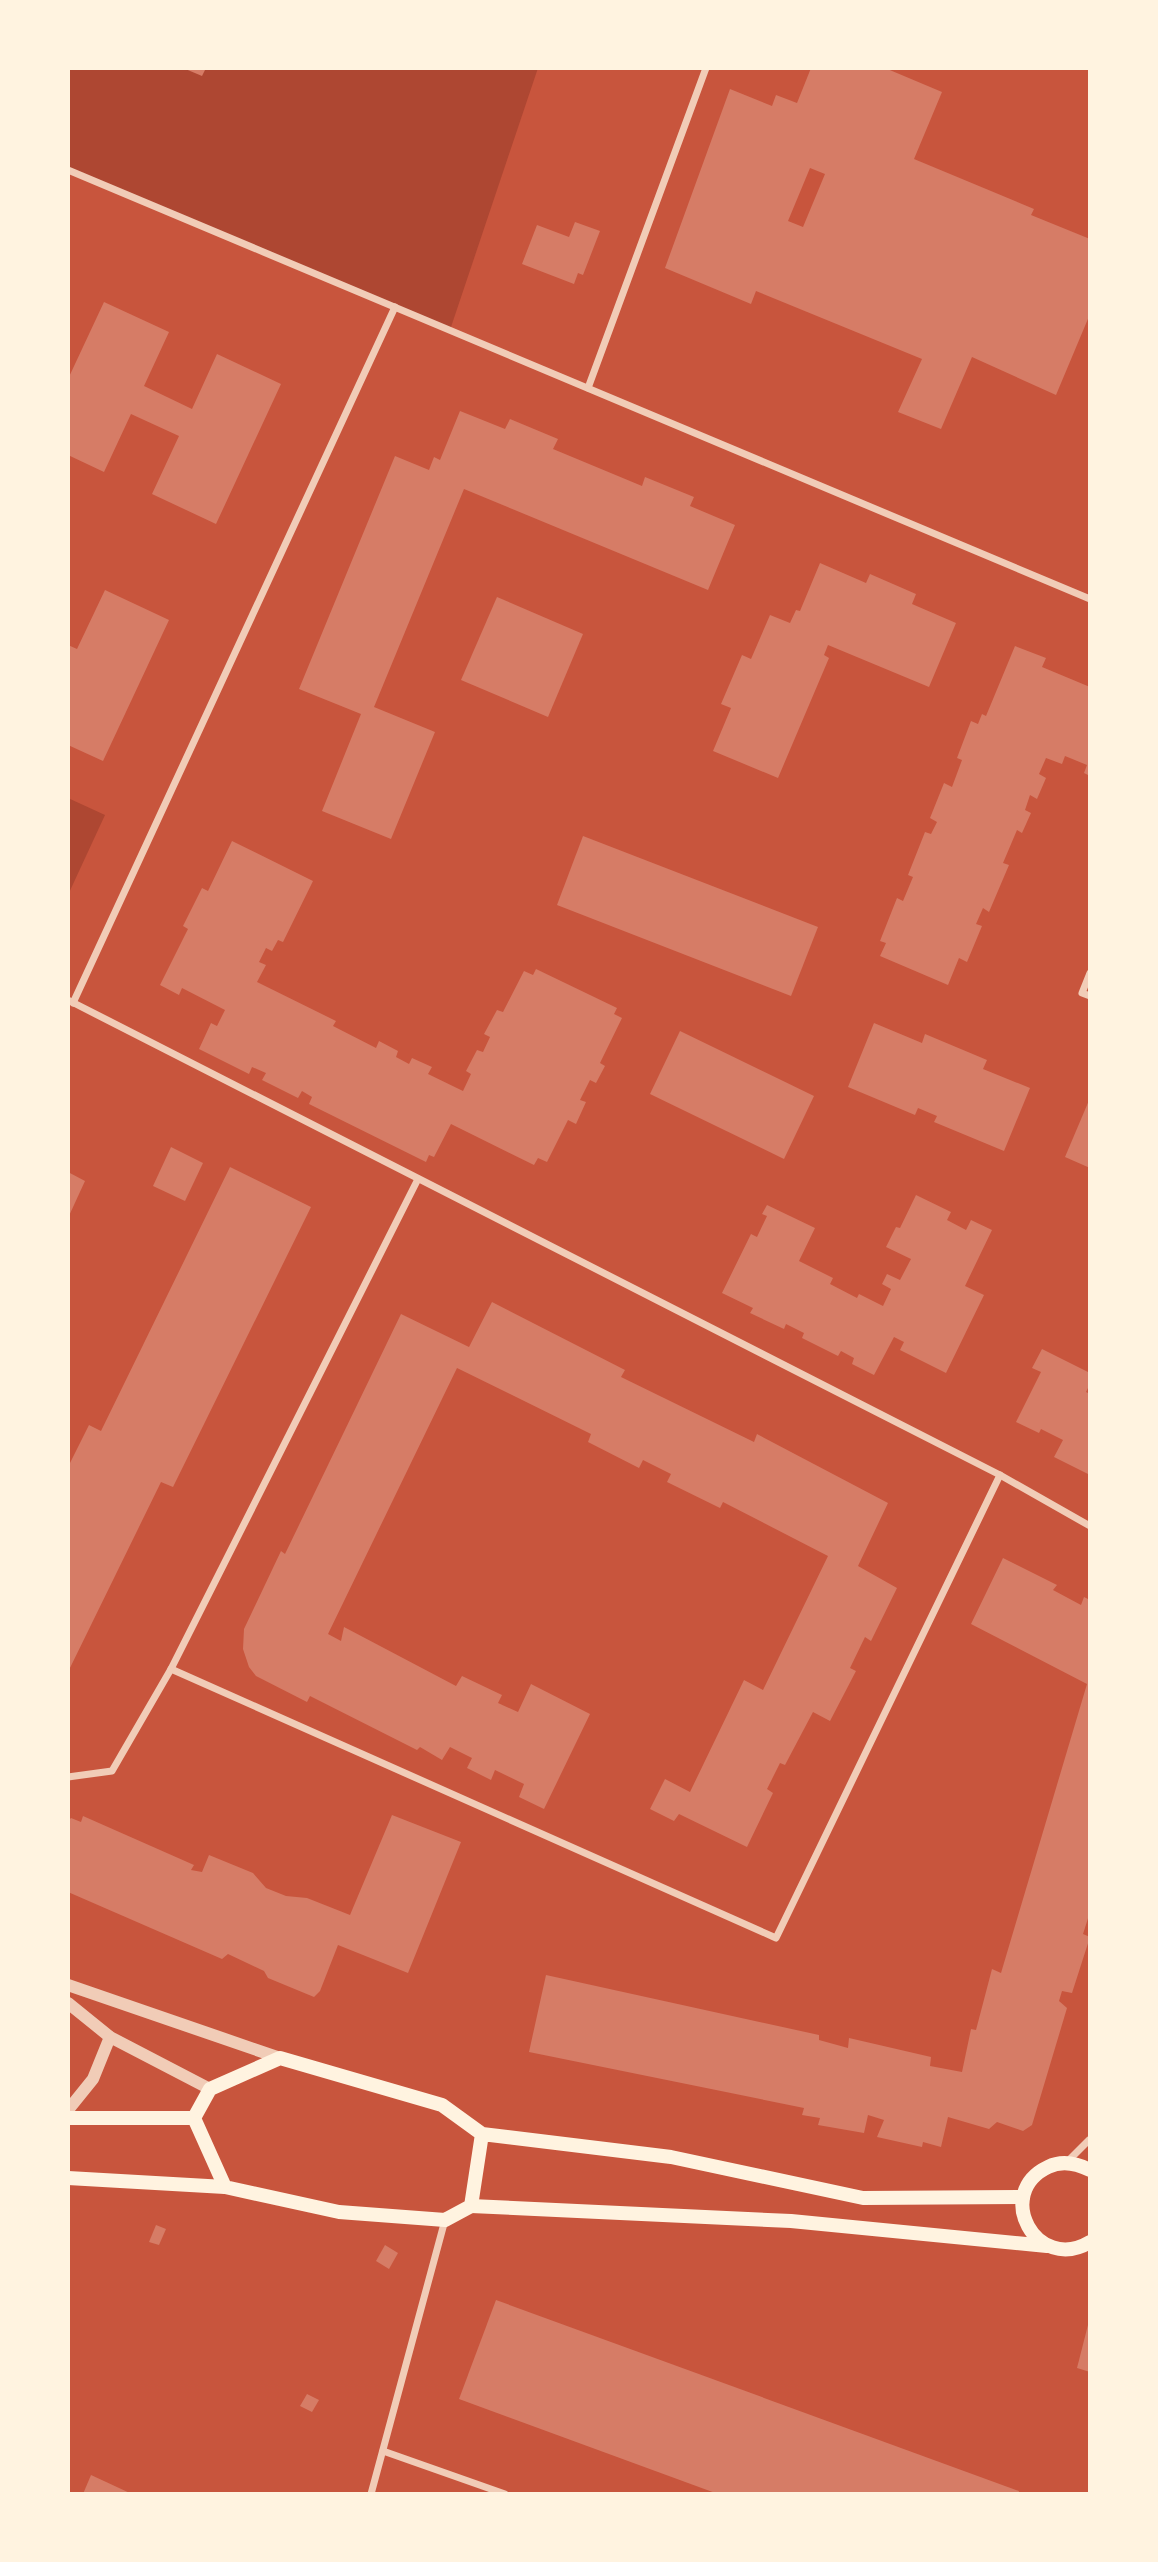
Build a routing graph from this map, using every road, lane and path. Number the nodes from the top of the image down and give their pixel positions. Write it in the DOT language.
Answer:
graph roads {
  1 [pos="706,68"];
  2 [pos="70,170"];
  3 [pos="68,180"];
  4 [pos="395,307"];
  5 [pos="588,388"];
  6 [pos="1090,599"];
  7 [pos="1090,972"];
  8 [pos="1090,996"];
  9 [pos="71,1002"];
  10 [pos="418,1179"];
  11 [pos="1000,1475"];
  12 [pos="1090,1526"];
  13 [pos="171,1669"];
  14 [pos="68,1777"];
  15 [pos="68,1985"];
  16 [pos="68,2003"];
  17 [pos="110,2037"];
  18 [pos="280,2058"];
  19 [pos="210,2090"];
  20 [pos="68,2110"];
  21 [pos="68,2118"];
  22 [pos="194,2118"];
  23 [pos="482,2134"];
  24 [pos="1089,2139"];
  25 [pos="1090,2147"];
  26 [pos="1066,2162"];
  27 [pos="1090,2170"];
  28 [pos="68,2178"];
  29 [pos="225,2187"];
  30 [pos="1023,2197"];
  31 [pos="471,2206"];
  32 [pos="445,2220"];
  33 [pos="1090,2242"];
  34 [pos="1054,2248"];
  35 [pos="1090,2255"];
  36 [pos="383,2451"];
  37 [pos="371,2494"];
  38 [pos="505,2494"];
  1 -- 5 [label="street"];
  2 -- 3 [label="street"];
  2 -- 4 [label="street"];
  4 -- 5 [label="street"];
  4 -- 9 [label="street"];
  5 -- 6 [label="street"];
  7 -- 8 [label="street"];
  9 -- 10 [label="street"];
  10 -- 11 [label="street"];
  10 -- 13 [label="street"];
  11 -- 12 [label="street"];
  11 -- 13 [label="street"];
  13 -- 14 [label="street"];
  15 -- 18 [label="street"];
  16 -- 17 [label="street"];
  17 -- 19 [label="street"];
  17 -- 20 [label="street"];
  18 -- 19 [label="main road"];
  18 -- 23 [label="main road"];
  19 -- 22 [label="main road"];
  21 -- 22 [label="main road"];
  22 -- 29 [label="main road"];
  23 -- 30 [label="main road"];
  23 -- 31 [label="main road"];
  24 -- 25 [label="street"];
  24 -- 26 [label="street"];
  26 -- 27 [label="main road"];
  26 -- 30 [label="main road"];
  28 -- 29 [label="main road"];
  29 -- 32 [label="main road"];
  30 -- 34 [label="main road"];
  31 -- 32 [label="main road"];
  31 -- 34 [label="main road"];
  32 -- 36 [label="street"];
  33 -- 34 [label="main road"];
  34 -- 35 [label="main road"];
  36 -- 37 [label="street"];
  36 -- 38 [label="street"];
}
